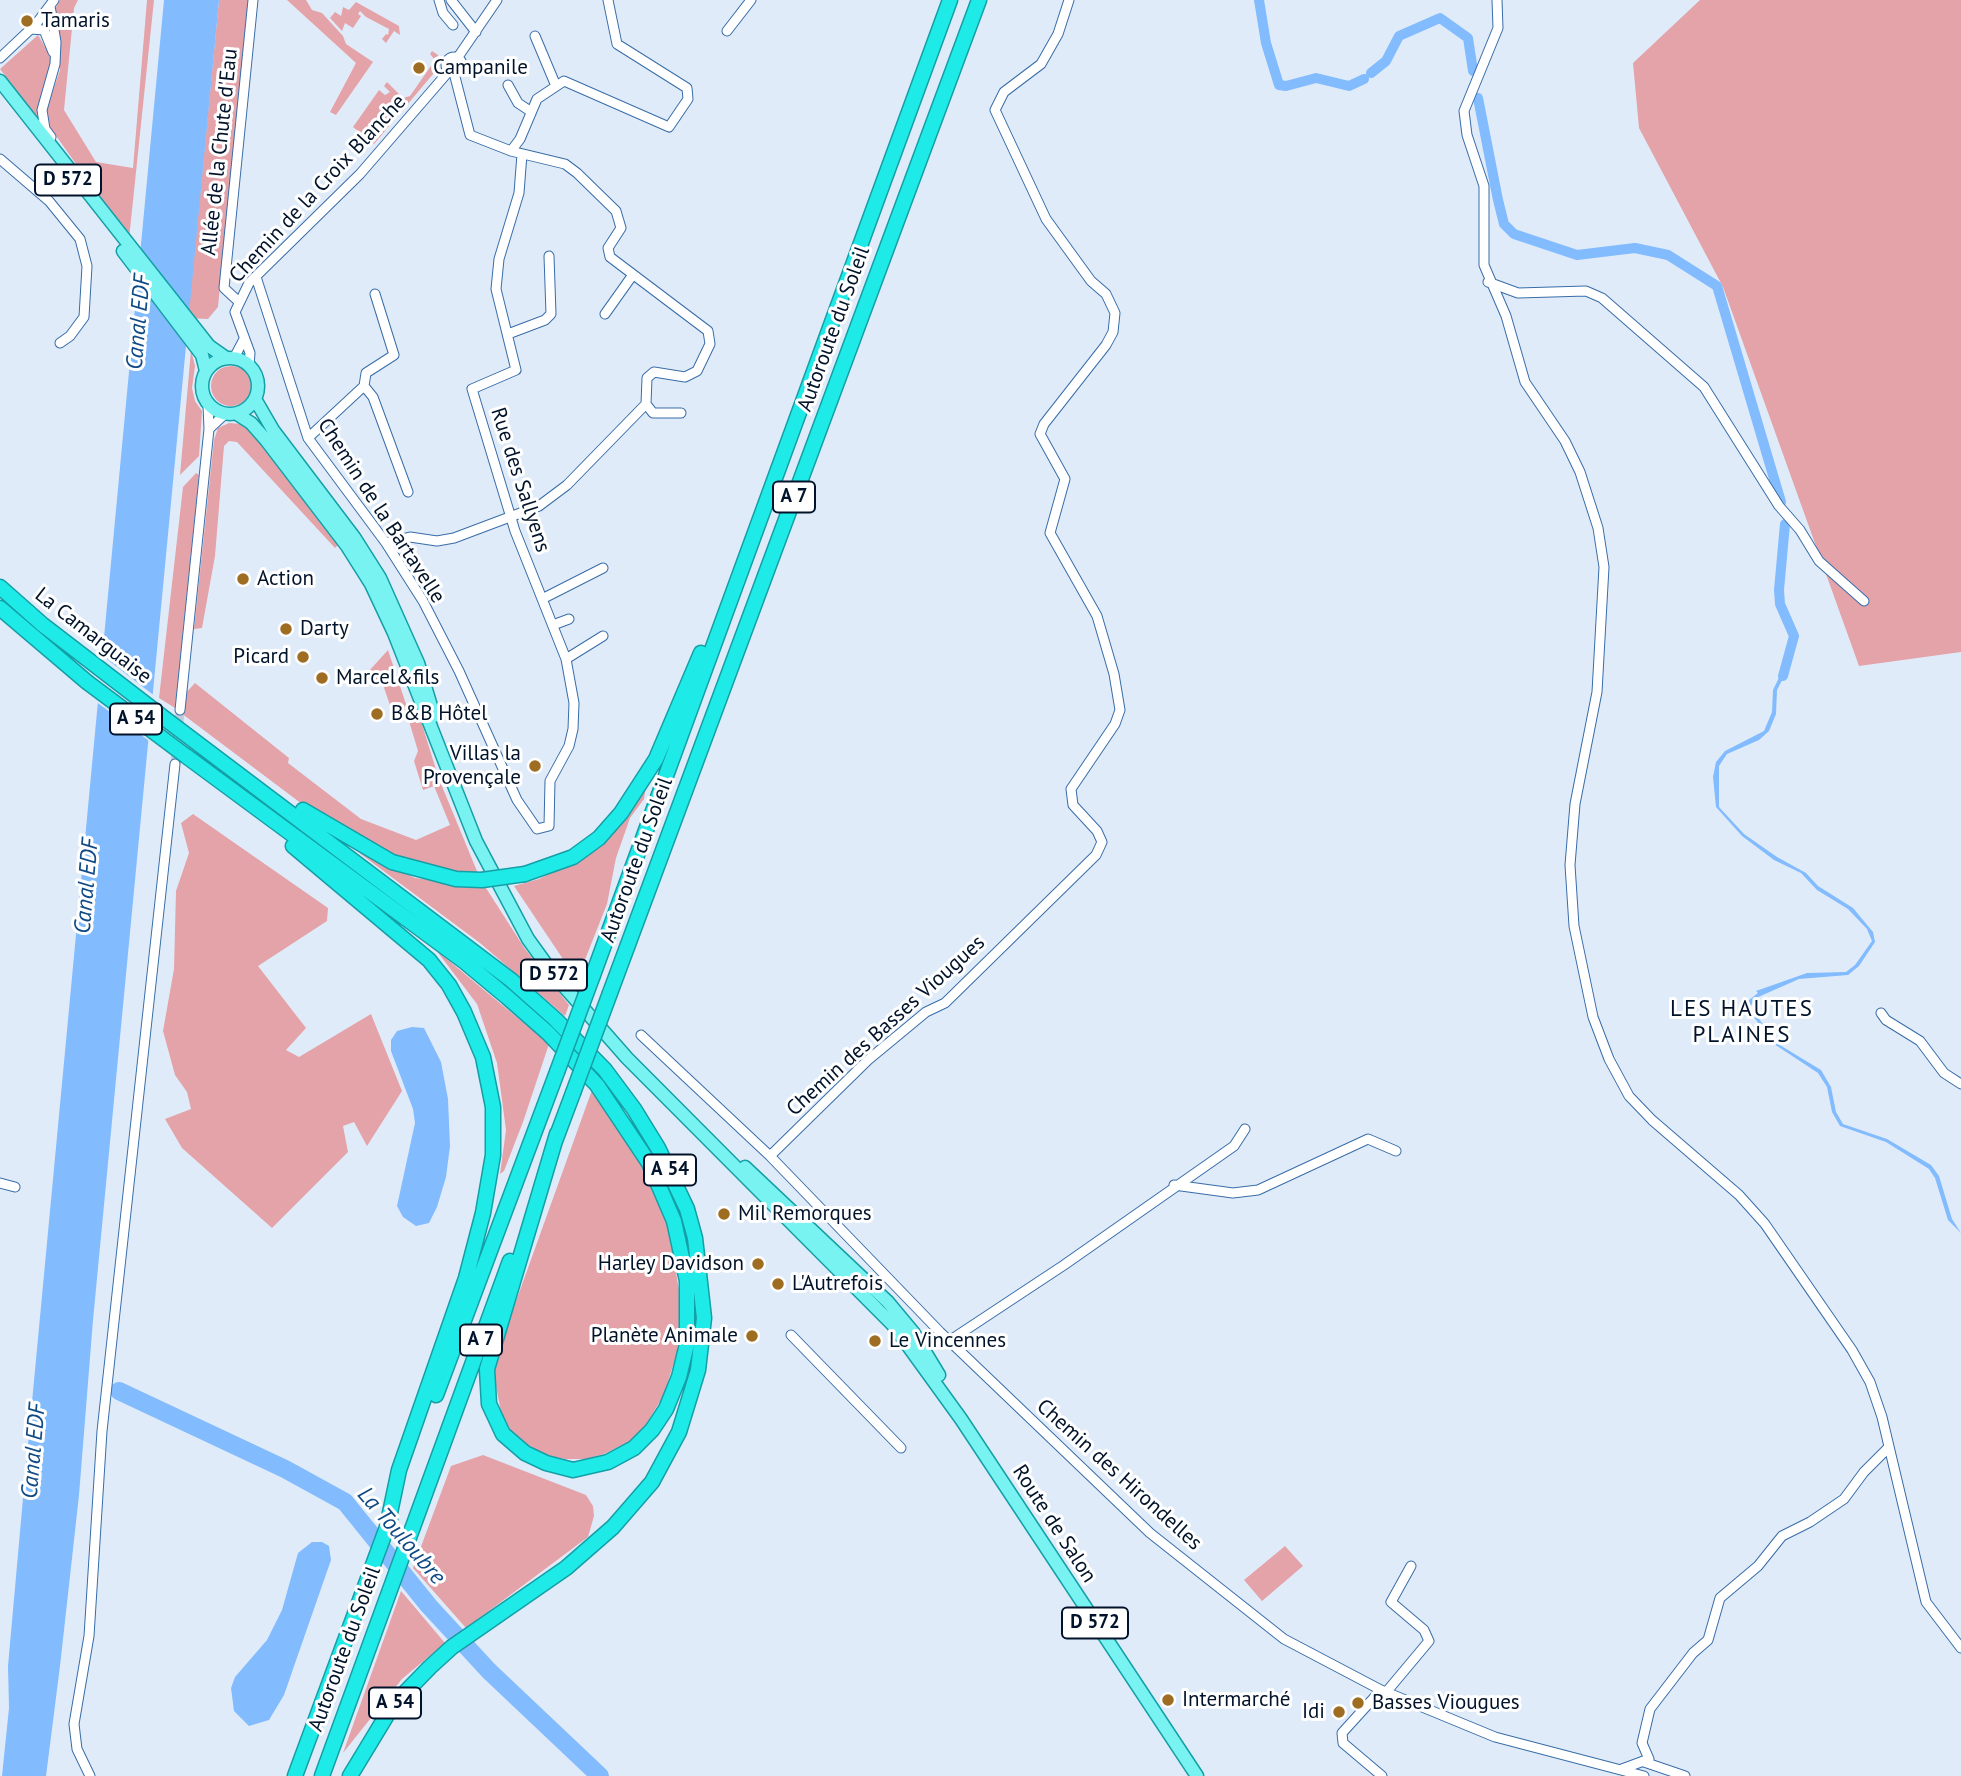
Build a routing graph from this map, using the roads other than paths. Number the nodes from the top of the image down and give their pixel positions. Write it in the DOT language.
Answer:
graph roads {
  1 [pos="253,0"];
  2 [pos="439,0"];
  3 [pos="451,0"];
  4 [pos="497,0"];
  5 [pos="608,0"];
  6 [pos="751,0"];
  7 [pos="950,0"];
  8 [pos="979,0"];
  9 [pos="1069,0"];
  10 [pos="1497,0"];
  11 [pos="52,3"];
  12 [pos="453,25"];
  13 [pos="31,29"];
  14 [pos="476,32"];
  15 [pos="727,32"];
  16 [pos="536,36"];
  17 [pos="0,58"];
  18 [pos="55,64"];
  19 [pos="452,72"];
  20 [pos="0,81"];
  21 [pos="508,85"];
  22 [pos="556,86"];
  23 [pos="0,93"];
  24 [pos="530,111"];
  25 [pos="511,151"];
  26 [pos="522,154"];
  27 [pos="0,159"];
  28 [pos="99,208"];
  29 [pos="549,256"];
  30 [pos="632,276"];
  31 [pos="256,277"];
  32 [pos="1488,282"];
  33 [pos="375,294"];
  34 [pos="238,301"];
  35 [pos="605,314"];
  36 [pos="508,334"];
  37 [pos="244,340"];
  38 [pos="60,343"];
  39 [pos="206,350"];
  40 [pos="230,358"];
  41 [pos="249,366"];
  42 [pos="206,371"];
  43 [pos="364,386"];
  44 [pos="255,399"];
  45 [pos="646,404"];
  46 [pos="208,405"];
  47 [pos="681,413"];
  48 [pos="231,414"];
  49 [pos="209,429"];
  50 [pos="307,438"];
  51 [pos="408,492"];
  52 [pos="513,517"];
  53 [pos="758,524"];
  54 [pos="386,542"];
  55 [pos="603,568"];
  56 [pos="0,577"];
  57 [pos="0,587"];
  58 [pos="542,599"];
  59 [pos="1864,601"];
  60 [pos="0,608"];
  61 [pos="569,619"];
  62 [pos="553,625"];
  63 [pos="603,636"];
  64 [pos="89,656"];
  65 [pos="566,659"];
  66 [pos="180,710"];
  67 [pos="181,760"];
  68 [pos="448,770"];
  69 [pos="231,790"];
  70 [pos="268,790"];
  71 [pos="537,829"];
  72 [pos="1881,1013"];
  73 [pos="641,1035"];
  74 [pos="1961,1084"];
  75 [pos="1245,1129"];
  76 [pos="557,1134"];
  77 [pos="715,1143"];
  78 [pos="1396,1152"];
  79 [pos="770,1156"];
  80 [pos="0,1183"];
  81 [pos="1174,1185"];
  82 [pos="15,1186"];
  83 [pos="861,1250"];
  84 [pos="849,1262"];
  85 [pos="791,1335"];
  86 [pos="949,1340"];
  87 [pos="961,1419"];
  88 [pos="1889,1447"];
  89 [pos="901,1448"];
  90 [pos="387,1527"];
  91 [pos="1410,1566"];
  92 [pos="1961,1648"];
  93 [pos="1385,1690"];
  94 [pos="1644,1762"];
  95 [pos="1625,1772"];
  96 [pos="90,1776"];
  97 [pos="295,1776"];
  98 [pos="322,1776"];
  99 [pos="349,1776"];
  100 [pos="1197,1776"];
  101 [pos="1382,1776"];
  102 [pos="1644,1776"];
  103 [pos="1685,1776"];
  1 -- 34 [label="street, Allée de la Chute d'Eau"];
  2 -- 12 [label="street"];
  3 -- 14 [label="street"];
  4 -- 14 [label="street"];
  5 -- 22 [label="street"];
  6 -- 15 [label="street"];
  7 -- 53 [label="highway, Autoroute du Soleil / A 7"];
  8 -- 76 [label="highway, Autoroute du Soleil / A 7, bridge"];
  9 -- 79 [label="street, Chemin des Basses Viougues"];
  10 -- 32 [label="street"];
  11 -- 13 [label="street"];
  11 -- 18 [label="street"];
  13 -- 17 [label="street"];
  13 -- 18 [label="street"];
  14 -- 19 [label="street"];
  16 -- 22 [label="street"];
  18 -- 28 [label="street"];
  19 -- 25 [label="street"];
  19 -- 31 [label="street, Chemin de la Croix Blanche"];
  20 -- 28 [label="main road, D 572"];
  21 -- 24 [label="street"];
  22 -- 24 [label="street"];
  23 -- 39 [label="main road, D 572"];
  24 -- 25 [label="street"];
  25 -- 26 [label="street"];
  26 -- 30 [label="street"];
  26 -- 36 [label="street, Rue des Sallyens"];
  27 -- 38 [label="street"];
  28 -- 39 [label="main road, D 572"];
  29 -- 36 [label="street"];
  30 -- 35 [label="street"];
  30 -- 45 [label="street"];
  31 -- 34 [label="street, Chemin de la Croix Blanche"];
  31 -- 50 [label="street, Chemin de la Bartavelle"];
  32 -- 59 [label="street"];
  32 -- 88 [label="street"];
  33 -- 43 [label="street"];
  34 -- 37 [label="street, Chemin de la Croix Blanche"];
  36 -- 52 [label="street, Rue des Sallyens"];
  37 -- 40 [label="street"];
  37 -- 41 [label="street, Chemin de la Croix Blanche"];
  39 -- 40 [label="main road, D 572"];
  39 -- 42 [label="main road, D 572"];
  40 -- 41 [label="main road"];
  40 -- 42 [label="main road"];
  41 -- 44 [label="main road"];
  42 -- 46 [label="main road"];
  43 -- 50 [label="street"];
  43 -- 51 [label="street"];
  44 -- 48 [label="main road"];
  44 -- 68 [label="main road, D 572"];
  45 -- 47 [label="street"];
  45 -- 52 [label="street"];
  46 -- 48 [label="main road"];
  46 -- 49 [label="street"];
  48 -- 49 [label="street"];
  48 -- 68 [label="main road, D 572"];
  49 -- 66 [label="street"];
  50 -- 54 [label="street, Chemin de la Bartavelle"];
  52 -- 54 [label="street"];
  52 -- 58 [label="street, Rue des Sallyens"];
  53 -- 70 [label="highway, bridge"];
  53 -- 90 [label="highway, Autoroute du Soleil / A 7, bridge"];
  54 -- 71 [label="street, Chemin de la Bartavelle"];
  55 -- 58 [label="street"];
  56 -- 64 [label="highway"];
  57 -- 64 [label="highway, La Camarguaise"];
  58 -- 62 [label="street, Rue des Sallyens"];
  60 -- 67 [label="highway, La Camarguaise / A 54, bridge"];
  61 -- 62 [label="street"];
  62 -- 65 [label="street, Rue des Sallyens"];
  63 -- 65 [label="street"];
  64 -- 70 [label="highway, A 54"];
  65 -- 71 [label="street, Rue des Sallyens"];
  67 -- 69 [label="highway, La Camarguaise / A 54"];
  67 -- 96 [label="street"];
  68 -- 77 [label="main road, D 572"];
  69 -- 76 [label="highway, A 54"];
  69 -- 90 [label="highway"];
  70 -- 99 [label="highway, A 54"];
  72 -- 74 [label="street"];
  73 -- 79 [label="street, Chemin des Hirondelles"];
  75 -- 81 [label="street"];
  76 -- 98 [label="highway, Autoroute du Soleil / A 7"];
  77 -- 84 [label="main road, D 572"];
  77 -- 87 [label="main road, D 572"];
  78 -- 81 [label="street"];
  79 -- 83 [label="street, Chemin des Hirondelles"];
  80 -- 82 [label="street"];
  81 -- 86 [label="street"];
  83 -- 84 [label="street"];
  83 -- 86 [label="street, Chemin des Hirondelles"];
  84 -- 87 [label="main road, D 572"];
  85 -- 89 [label="street"];
  86 -- 93 [label="street, Chemin des Hirondelles"];
  87 -- 100 [label="main road, Route de Salon / D 572"];
  88 -- 92 [label="street"];
  88 -- 94 [label="street"];
  90 -- 97 [label="highway, Autoroute du Soleil / A 7"];
  91 -- 93 [label="street"];
  93 -- 95 [label="street, Chemin des Hirondelles"];
  93 -- 101 [label="street"];
  94 -- 95 [label="street"];
  94 -- 103 [label="street"];
  95 -- 102 [label="street, Chemin des Hirondelles"];
}
